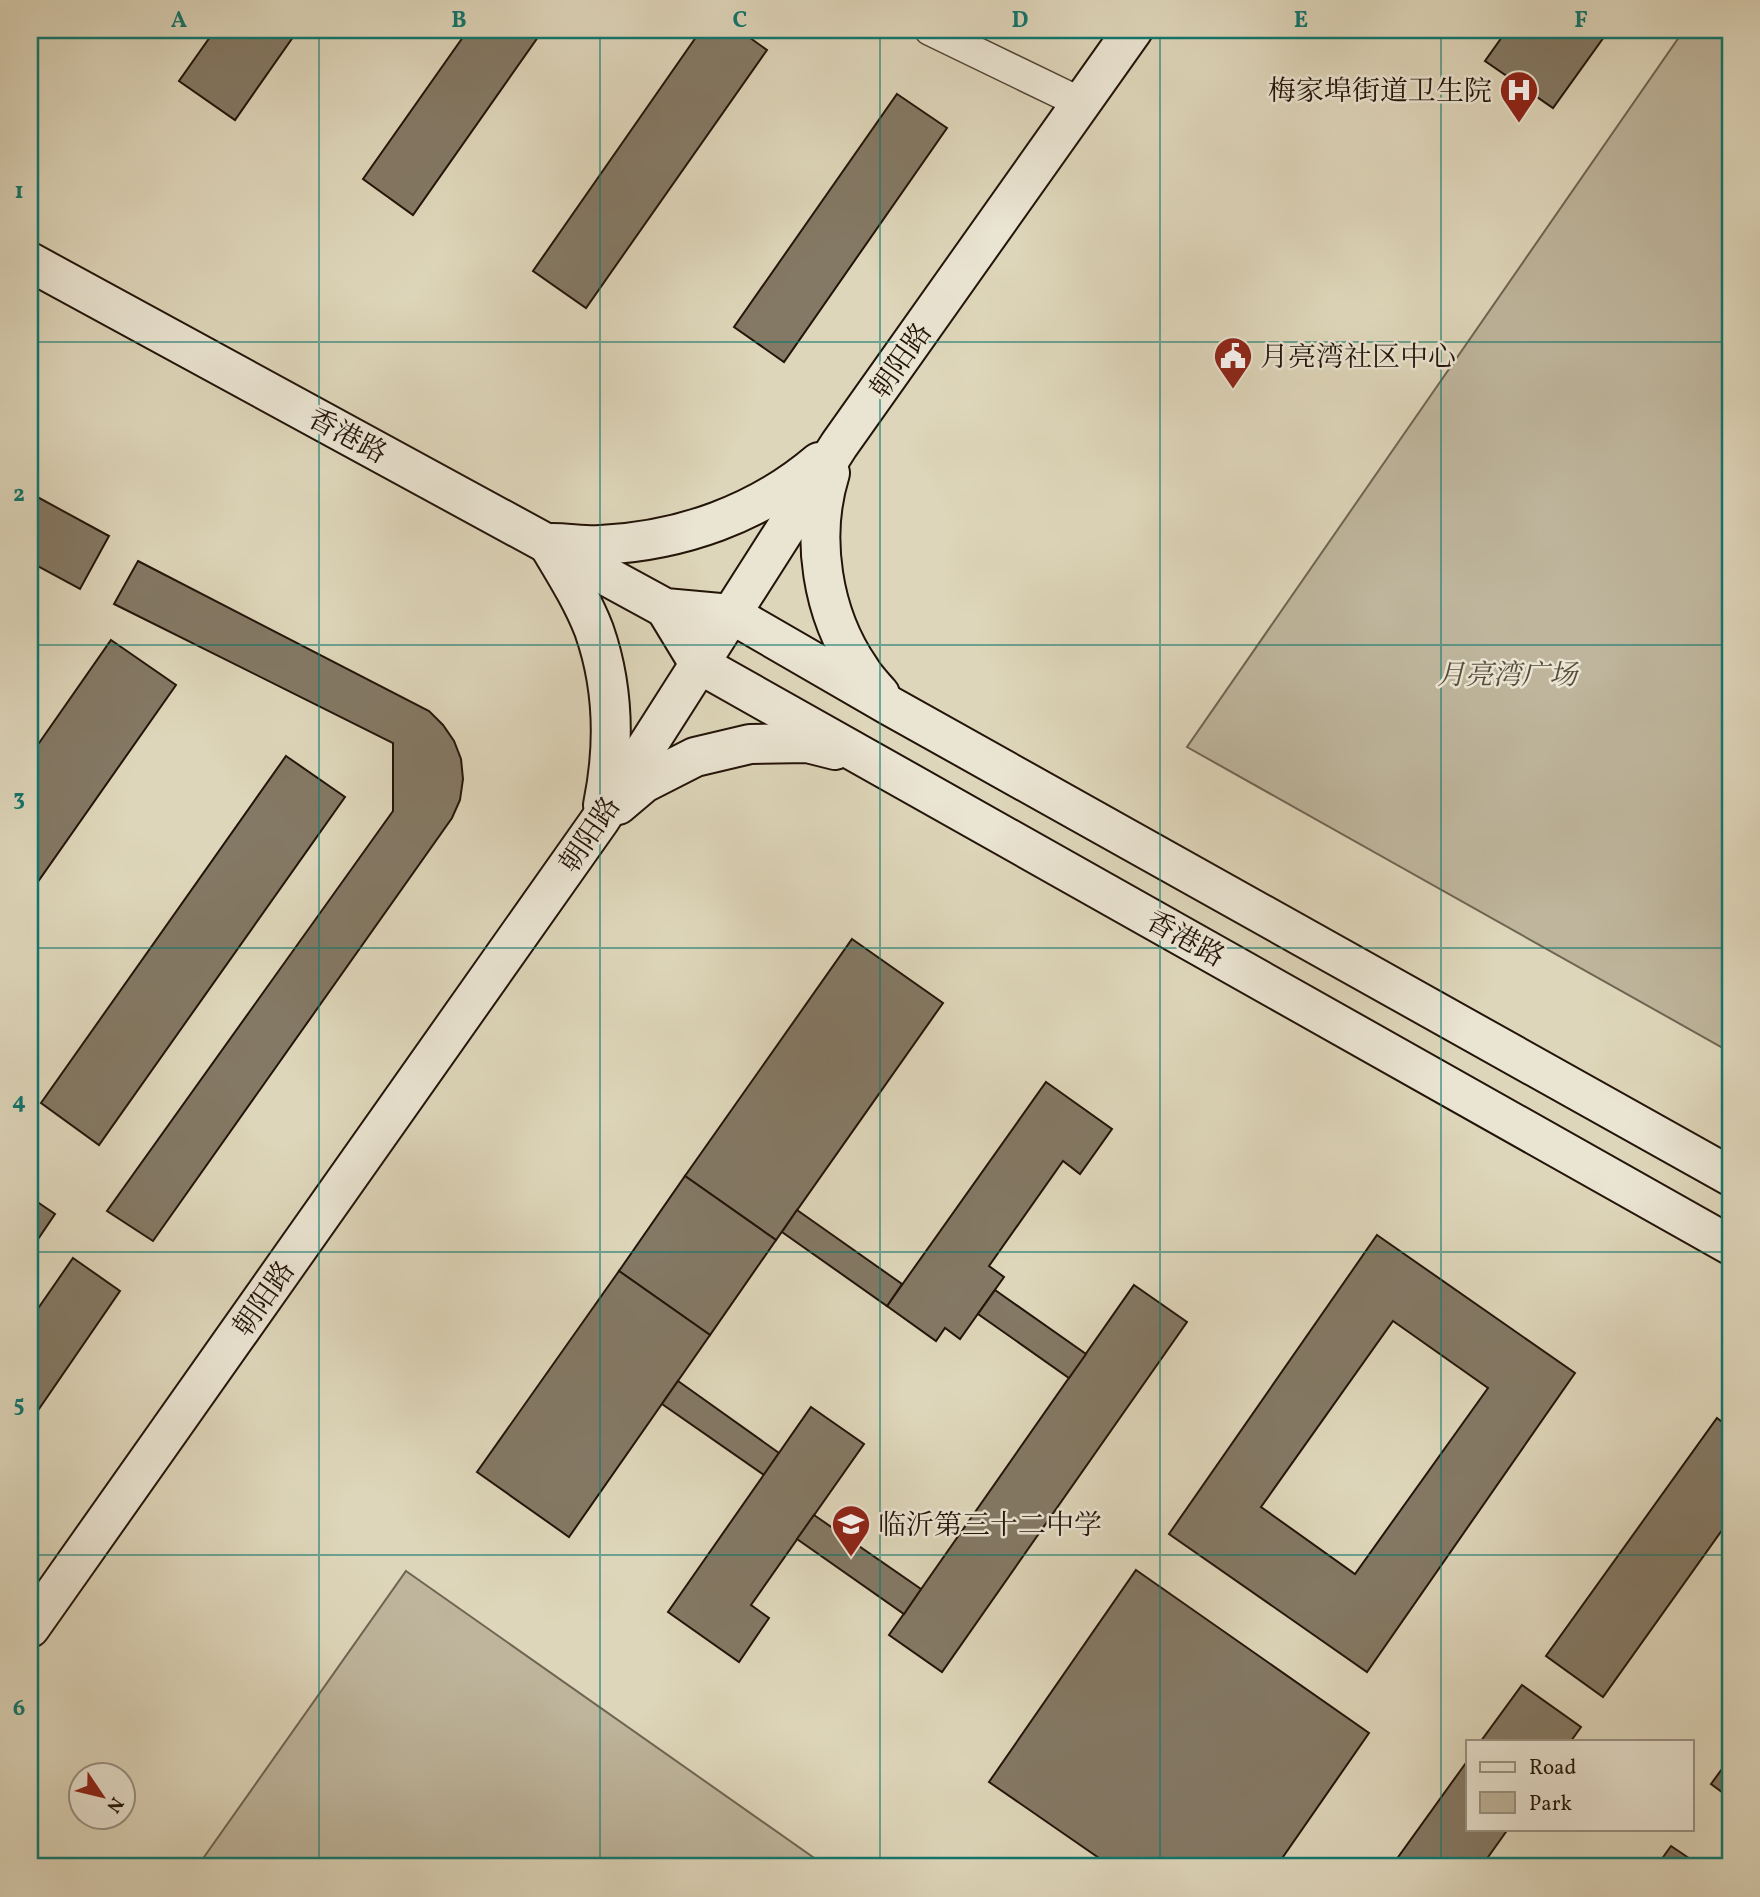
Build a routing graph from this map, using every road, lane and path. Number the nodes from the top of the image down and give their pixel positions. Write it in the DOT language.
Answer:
graph roads {
  1 [pos="930,30"];
  2 [pos="1133,30"];
  3 [pos="1081,103"];
  4 [pos="30,262"];
  5 [pos="839,445"];
  6 [pos="546,542"];
  7 [pos="665,608"];
  8 [pos="731,614"];
  9 [pos="699,664"];
  10 [pos="890,706"];
  11 [pos="862,756"];
  12 [pos="600,820"];
  13 [pos="1730,1176"];
  14 [pos="1730,1245"];
  15 [pos="30,1628"];
  1 -- 3 [label="street"];
  2 -- 3 [label="main road, 朝阳路"];
  3 -- 5 [label="main road, 朝阳路"];
  4 -- 6 [label="main road, 香港路"];
  5 -- 6 [label="main road"];
  5 -- 8 [label="main road, 朝阳路"];
  5 -- 10 [label="main road"];
  6 -- 7 [label="main road, 香港路"];
  6 -- 12 [label="main road"];
  7 -- 8 [label="main road, 香港路"];
  7 -- 9 [label="main road, 香港路"];
  8 -- 9 [label="main road, 朝阳路"];
  8 -- 10 [label="main road, 香港路"];
  9 -- 11 [label="main road, 香港路"];
  9 -- 12 [label="main road, 朝阳路"];
  10 -- 13 [label="main road, 香港路"];
  11 -- 12 [label="main road"];
  11 -- 14 [label="main road, 香港路"];
  12 -- 15 [label="main road, 朝阳路"];
}
